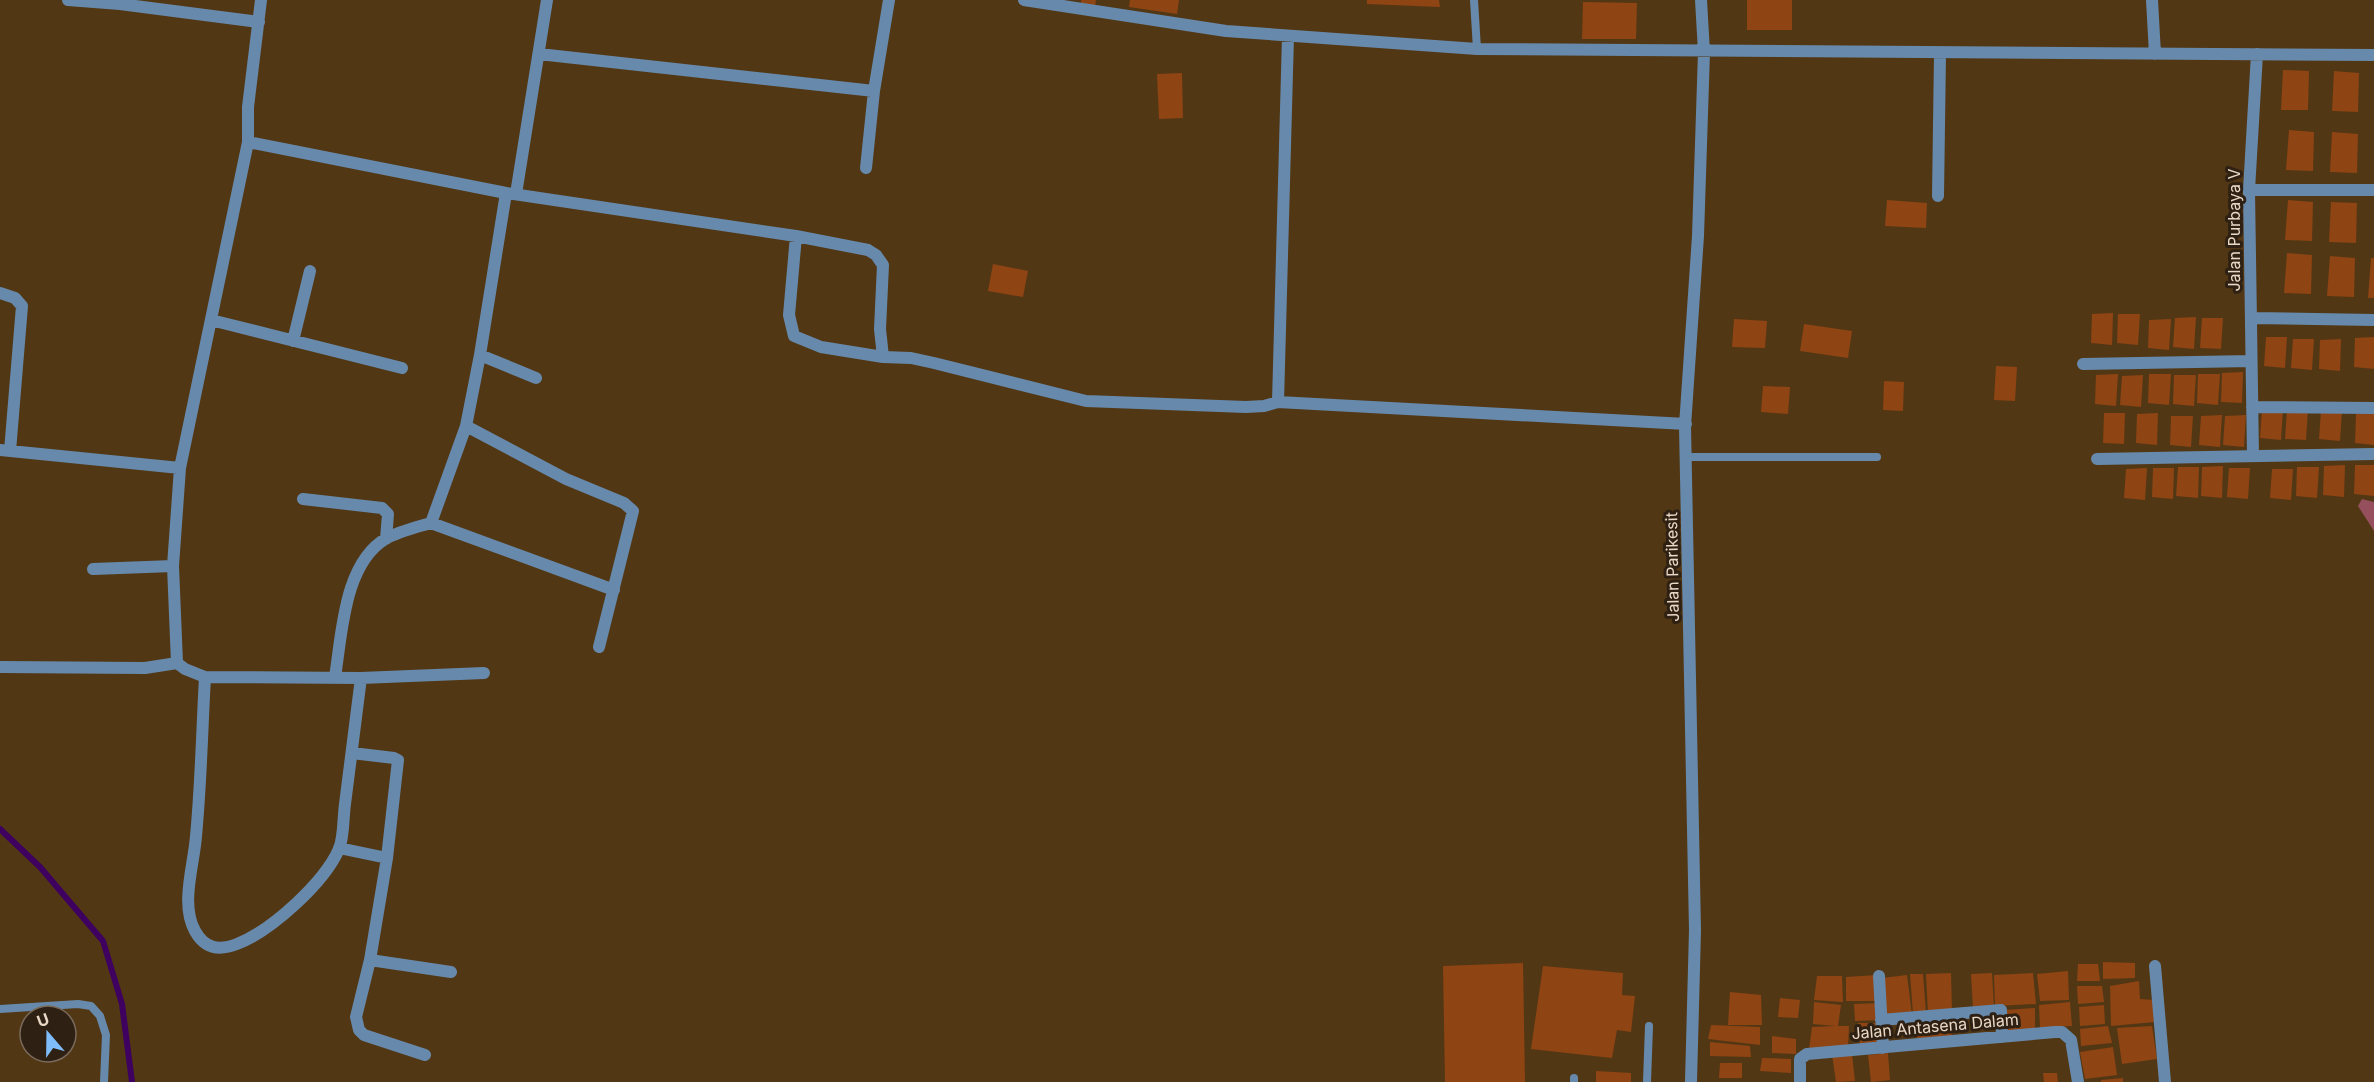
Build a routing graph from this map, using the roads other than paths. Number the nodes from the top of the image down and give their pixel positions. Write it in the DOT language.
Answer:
graph roads {
  1 [pos="68,0"];
  2 [pos="261,0"];
  3 [pos="547,0"];
  4 [pos="889,0"];
  5 [pos="1024,0"];
  6 [pos="1474,0"];
  7 [pos="1701,0"];
  8 [pos="2152,0"];
  9 [pos="1077,4"];
  10 [pos="259,22"];
  11 [pos="1288,36"];
  12 [pos="1477,49"];
  13 [pos="1704,52"];
  14 [pos="539,54"];
  15 [pos="1940,54"];
  16 [pos="2155,54"];
  17 [pos="2257,54"];
  18 [pos="2374,55"];
  19 [pos="874,90"];
  20 [pos="248,142"];
  21 [pos="866,168"];
  22 [pos="2249,190"];
  23 [pos="2374,190"];
  24 [pos="511,194"];
  25 [pos="1938,196"];
  26 [pos="796,236"];
  27 [pos="310,271"];
  28 [pos="0,293"];
  29 [pos="2251,318"];
  30 [pos="211,320"];
  31 [pos="2374,320"];
  32 [pos="292,341"];
  33 [pos="480,356"];
  34 [pos="883,357"];
  35 [pos="2252,361"];
  36 [pos="2083,364"];
  37 [pos="402,368"];
  38 [pos="536,378"];
  39 [pos="1278,402"];
  40 [pos="2252,407"];
  41 [pos="2374,408"];
  42 [pos="1686,424"];
  43 [pos="466,426"];
  44 [pos="5,451"];
  45 [pos="2374,454"];
  46 [pos="2253,456"];
  47 [pos="1686,457"];
  48 [pos="1877,457"];
  49 [pos="2097,459"];
  50 [pos="180,468"];
  51 [pos="303,499"];
  52 [pos="431,523"];
  53 [pos="386,539"];
  54 [pos="173,566"];
  55 [pos="93,569"];
  56 [pos="614,590"];
  57 [pos="599,647"];
  58 [pos="177,663"];
  59 [pos="0,667"];
  60 [pos="484,673"];
  61 [pos="335,676"];
  62 [pos="205,677"];
  63 [pos="361,678"];
  64 [pos="352,753"];
  65 [pos="339,848"];
  66 [pos="387,858"];
  67 [pos="370,960"];
  68 [pos="2155,966"];
  69 [pos="452,972"];
  70 [pos="1879,976"];
  71 [pos="0,1009"];
  72 [pos="1881,1020"];
  73 [pos="1649,1026"];
  74 [pos="2002,1037"];
  75 [pos="1883,1048"];
  76 [pos="425,1055"];
  77 [pos="1800,1078"];
  78 [pos="104,1082"];
  79 [pos="1647,1082"];
  80 [pos="1691,1082"];
  81 [pos="2078,1082"];
  82 [pos="2165,1082"];
  1 -- 10 [label="street"];
  2 -- 10 [label="street"];
  3 -- 14 [label="street"];
  4 -- 19 [label="street"];
  5 -- 9 [label="street"];
  6 -- 12 [label="lane"];
  7 -- 13 [label="street, Jalan Parikesit"];
  8 -- 16 [label="street"];
  9 -- 11 [label="street"];
  10 -- 20 [label="street"];
  11 -- 12 [label="street"];
  11 -- 39 [label="street"];
  12 -- 13 [label="street"];
  13 -- 15 [label="street"];
  13 -- 42 [label="street, Jalan Parikesit"];
  14 -- 19 [label="street"];
  14 -- 24 [label="street"];
  15 -- 16 [label="street"];
  15 -- 25 [label="street"];
  16 -- 17 [label="street"];
  17 -- 18 [label="street"];
  17 -- 22 [label="street, Jalan Purbaya V"];
  19 -- 21 [label="street"];
  20 -- 24 [label="street"];
  20 -- 30 [label="street"];
  22 -- 23 [label="street"];
  22 -- 29 [label="street, Jalan Purbaya V"];
  24 -- 26 [label="street"];
  24 -- 33 [label="street"];
  26 -- 34 [label="street"];
  26 -- 34 [label="street"];
  27 -- 32 [label="street"];
  28 -- 44 [label="street"];
  29 -- 31 [label="street"];
  29 -- 35 [label="street, Jalan Purbaya V"];
  30 -- 32 [label="street"];
  30 -- 50 [label="street"];
  32 -- 37 [label="street"];
  33 -- 38 [label="street"];
  33 -- 43 [label="street"];
  34 -- 39 [label="street"];
  35 -- 36 [label="street"];
  35 -- 40 [label="street, Jalan Purbaya V"];
  39 -- 42 [label="street"];
  40 -- 41 [label="street"];
  40 -- 46 [label="street, Jalan Purbaya V"];
  42 -- 47 [label="street, Jalan Parikesit"];
  43 -- 52 [label="street"];
  43 -- 56 [label="street"];
  44 -- 50 [label="street"];
  45 -- 46 [label="street"];
  46 -- 49 [label="street"];
  47 -- 48 [label="lane"];
  47 -- 80 [label="street, Jalan Parikesit"];
  50 -- 54 [label="street"];
  51 -- 53 [label="street"];
  52 -- 53 [label="street"];
  52 -- 56 [label="street"];
  53 -- 61 [label="street"];
  54 -- 55 [label="street"];
  54 -- 58 [label="street"];
  56 -- 57 [label="street"];
  58 -- 59 [label="street"];
  58 -- 62 [label="street"];
  60 -- 63 [label="street"];
  61 -- 62 [label="street"];
  61 -- 63 [label="street"];
  62 -- 65 [label="street"];
  63 -- 64 [label="street"];
  64 -- 65 [label="street"];
  64 -- 66 [label="street"];
  65 -- 66 [label="street"];
  66 -- 67 [label="street"];
  67 -- 69 [label="street"];
  67 -- 76 [label="street"];
  68 -- 82 [label="street"];
  70 -- 72 [label="street"];
  71 -- 78 [label="lane"];
  72 -- 74 [label="street"];
  72 -- 75 [label="street"];
  73 -- 79 [label="lane"];
  74 -- 75 [label="street, Jalan Antasena Dalam"];
  74 -- 81 [label="street, Jalan Antasena Dalam"];
  75 -- 77 [label="street, Jalan Antasena Dalam"];
}
